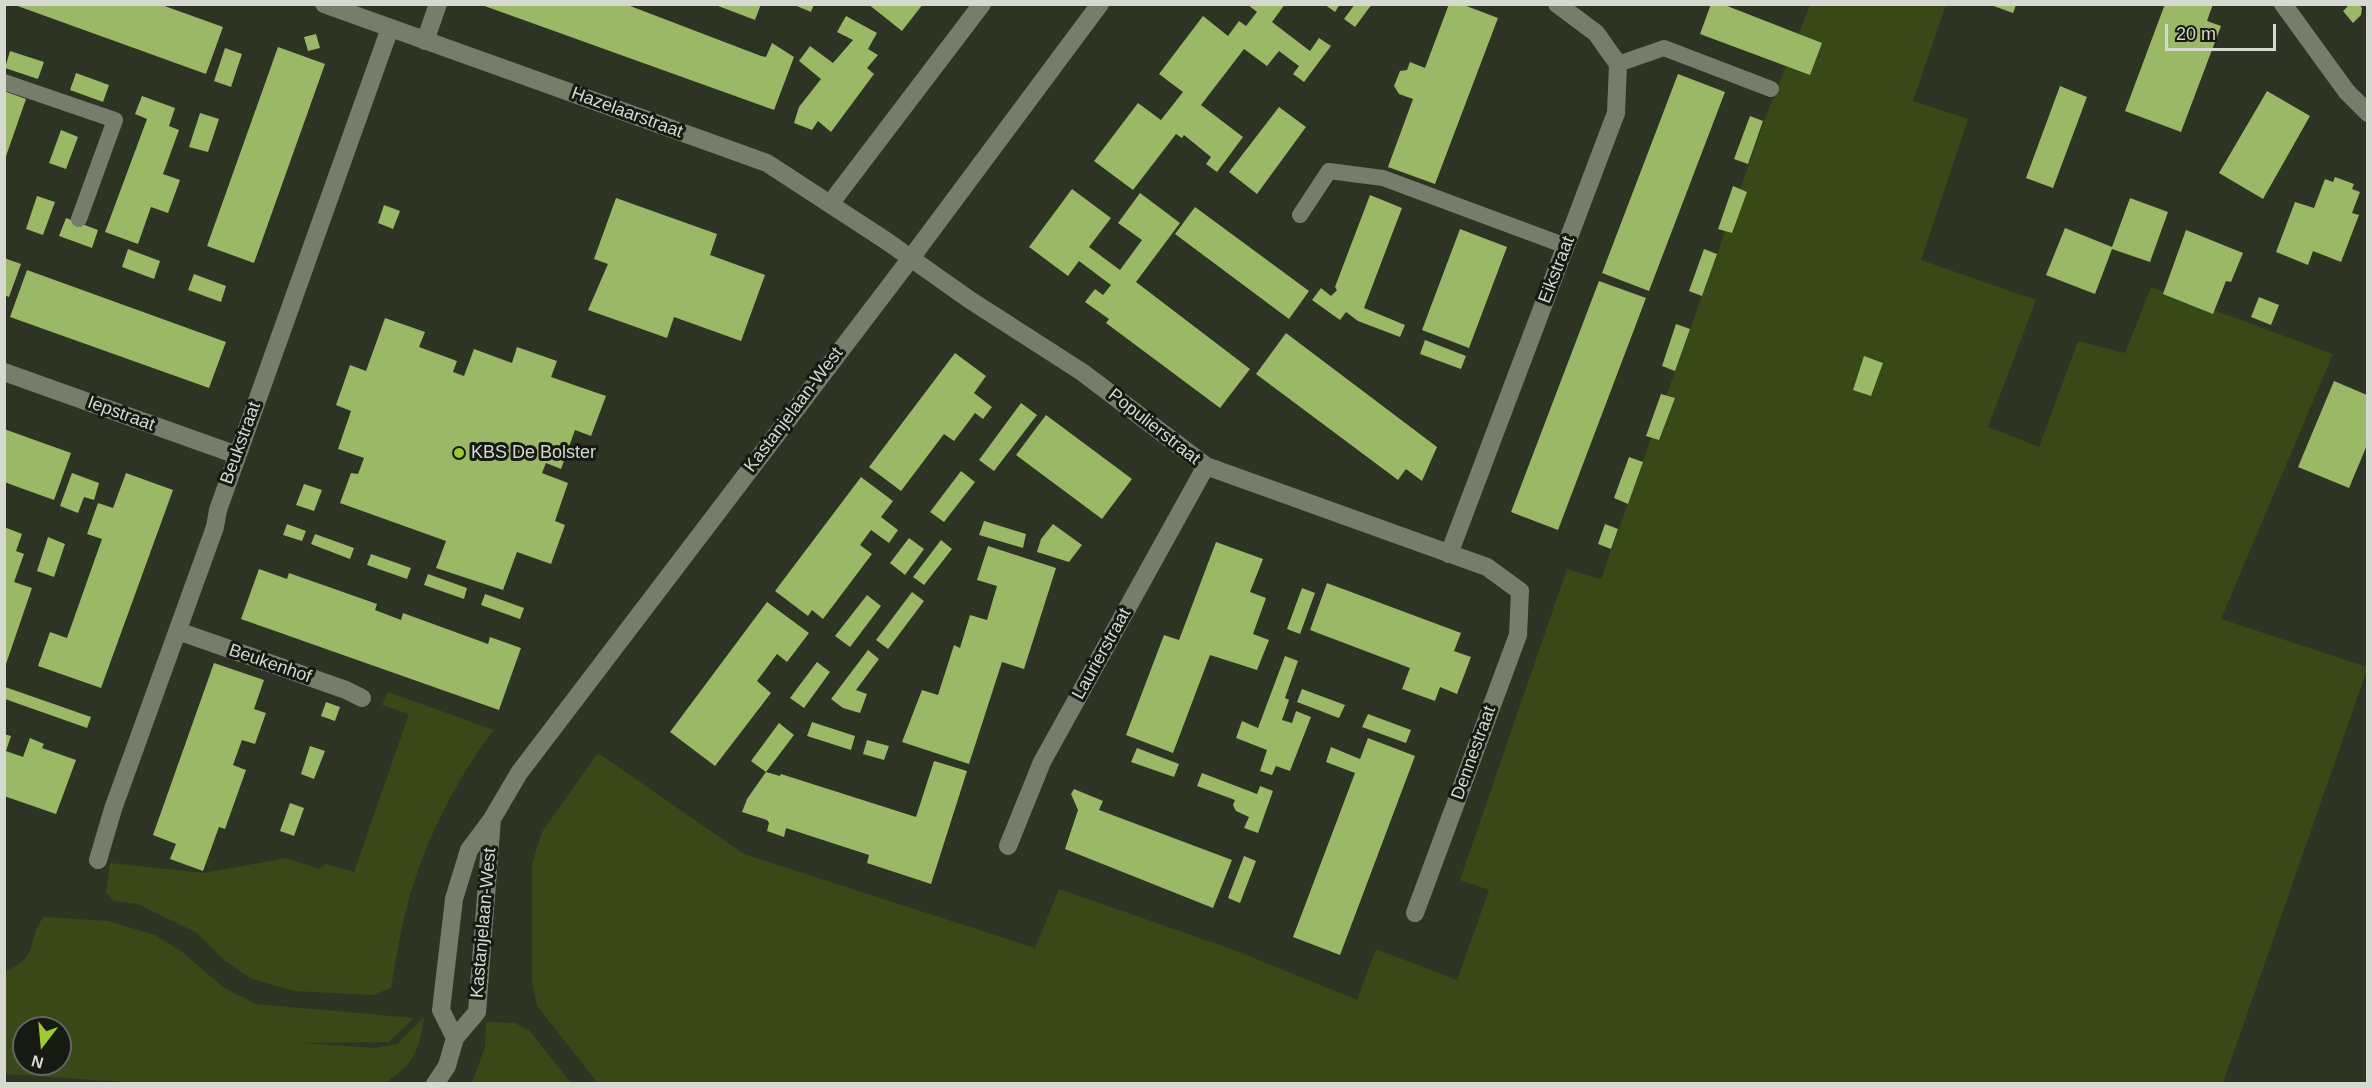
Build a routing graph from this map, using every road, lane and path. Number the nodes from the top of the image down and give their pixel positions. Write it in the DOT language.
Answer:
graph roads {
  1 [pos="324,4"];
  2 [pos="438,4"];
  3 [pos="982,4"];
  4 [pos="1100,4"];
  5 [pos="1557,4"];
  6 [pos="2283,4"];
  7 [pos="390,28"];
  8 [pos="425,40"];
  9 [pos="1618,64"];
  10 [pos="4,82"];
  11 [pos="1771,89"];
  12 [pos="2367,113"];
  13 [pos="830,204"];
  14 [pos="1300,214"];
  15 [pos="79,219"];
  16 [pos="1566,246"];
  17 [pos="911,258"];
  18 [pos="4,372"];
  19 [pos="237,455"];
  20 [pos="1206,466"];
  21 [pos="1449,554"];
  22 [pos="1520,591"];
  23 [pos="178,632"];
  24 [pos="362,698"];
  25 [pos="492,819"];
  26 [pos="1008,846"];
  27 [pos="98,860"];
  28 [pos="1414,913"];
  29 [pos="455,1038"];
  30 [pos="435,1083"];
  1 -- 7 [label="street, Hazelaarstraat"];
  2 -- 8 [label="street"];
  3 -- 13 [label="street"];
  4 -- 17 [label="street, Kastanjelaan-West"];
  5 -- 9 [label="street"];
  6 -- 12 [label="street"];
  7 -- 8 [label="street, Hazelaarstraat"];
  7 -- 19 [label="street, Beukstraat"];
  8 -- 13 [label="street, Hazelaarstraat"];
  9 -- 11 [label="lane"];
  9 -- 16 [label="street, Eikstraat"];
  10 -- 15 [label="lane"];
  13 -- 17 [label="street, Hazelaarstraat"];
  14 -- 16 [label="lane"];
  16 -- 21 [label="street, Eikstraat"];
  17 -- 20 [label="street, Populierstraat"];
  17 -- 25 [label="street, Kastanjelaan-West"];
  18 -- 19 [label="street, Iepstraat"];
  19 -- 23 [label="street, Beukstraat"];
  20 -- 21 [label="street, Populierstraat"];
  20 -- 26 [label="street, Laurierstraat"];
  21 -- 22 [label="street, Populierstraat"];
  22 -- 28 [label="street, Dennestraat"];
  23 -- 24 [label="street, Beukenhof"];
  23 -- 27 [label="street, Beukstraat"];
  25 -- 29 [label="street, Kastanjelaan-West"];
  25 -- 29 [label="street, Kastanjelaan-West"];
  29 -- 30 [label="street"];
}
